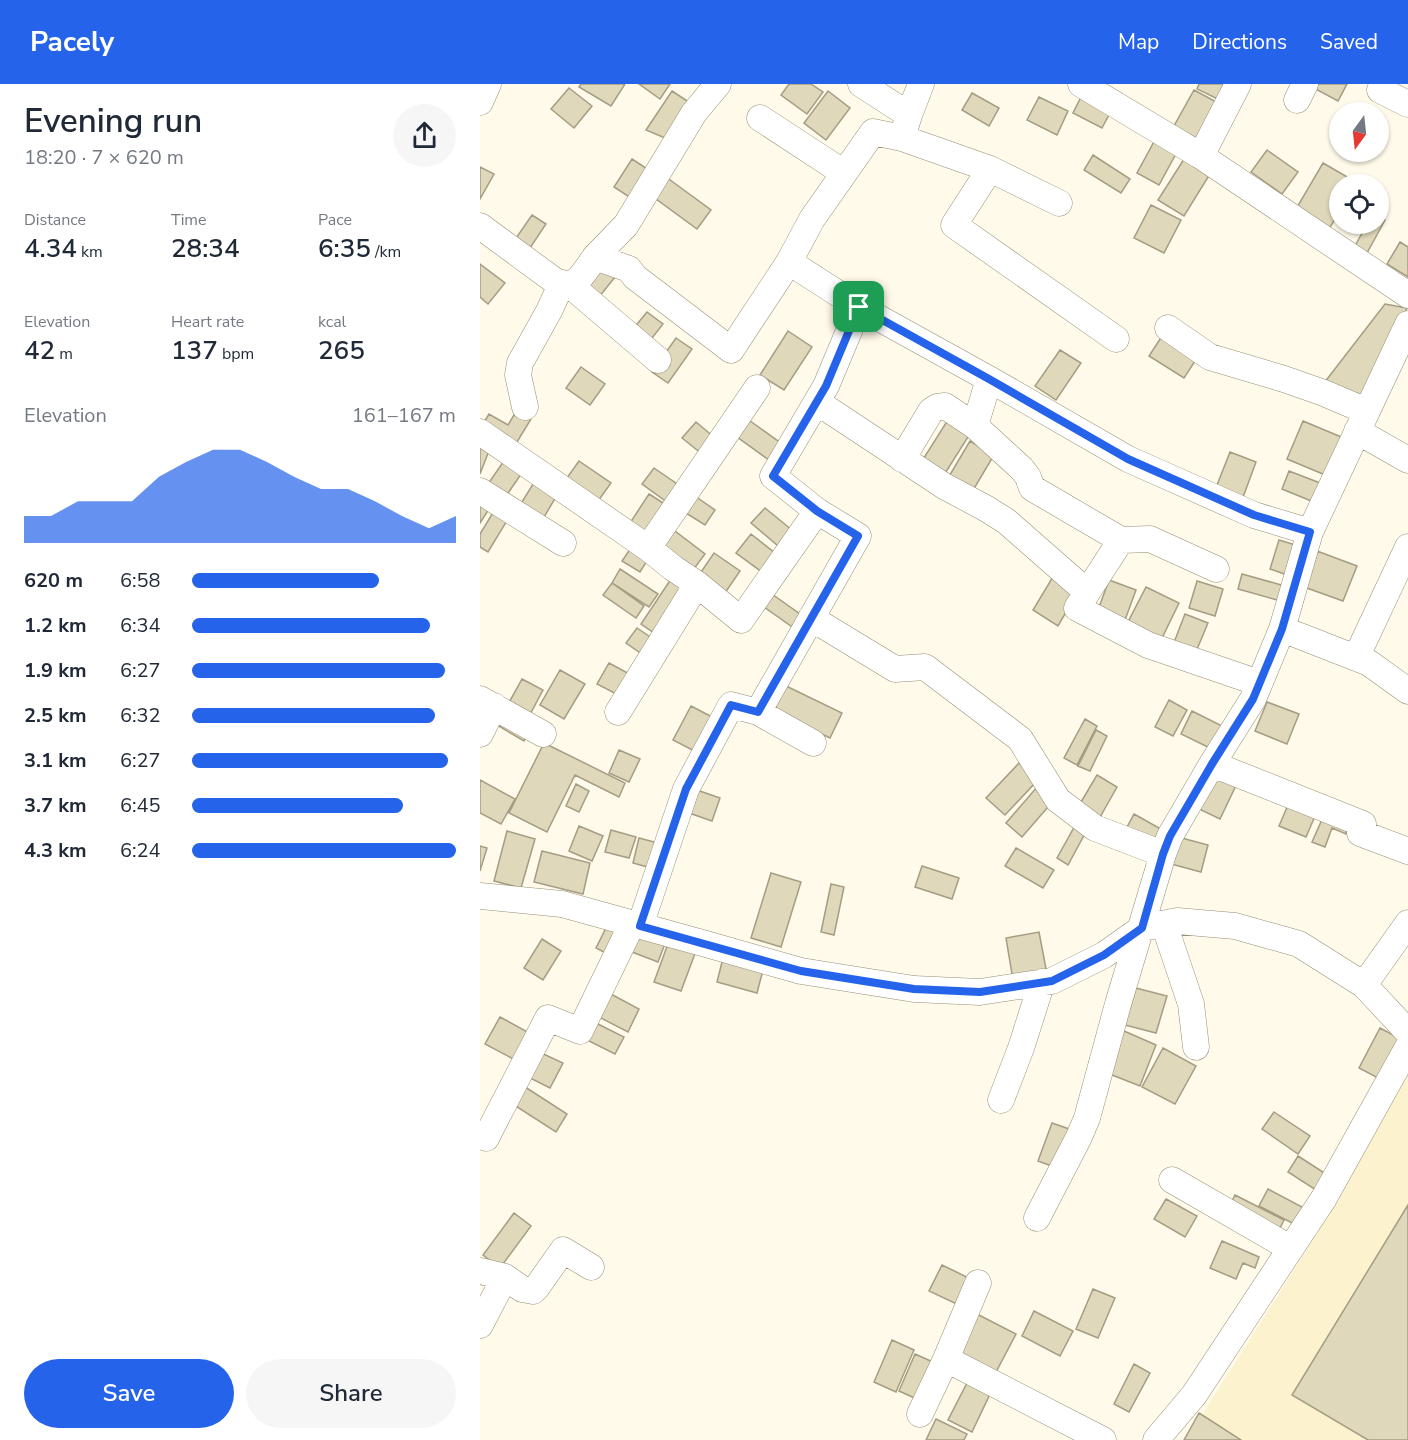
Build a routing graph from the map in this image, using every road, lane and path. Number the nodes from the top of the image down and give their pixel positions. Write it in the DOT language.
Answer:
graph roads {
  1 [pos="488,84"];
  2 [pos="718,84"];
  3 [pos="861,84"];
  4 [pos="921,84"];
  5 [pos="1238,84"];
  6 [pos="1089,86"];
  7 [pos="1380,90"];
  8 [pos="480,102"];
  9 [pos="1408,104"];
  10 [pos="760,118"];
  11 [pos="905,126"];
  12 [pos="1200,156"];
  13 [pos="990,169"];
  14 [pos="844,174"];
  15 [pos="1059,203"];
  16 [pos="480,226"];
  17 [pos="595,256"];
  18 [pos="789,262"];
  19 [pos="566,284"];
  20 [pos="1408,295"];
  21 [pos="859,307"];
  22 [pos="1408,324"];
  23 [pos="1168,327"];
  24 [pos="1116,339"];
  25 [pos="657,360"];
  26 [pos="989,379"];
  27 [pos="757,388"];
  28 [pos="817,402"];
  29 [pos="525,407"];
  30 [pos="1361,421"];
  31 [pos="975,426"];
  32 [pos="480,432"];
  33 [pos="902,459"];
  34 [pos="1408,460"];
  35 [pos="480,491"];
  36 [pos="817,511"];
  37 [pos="1310,532"];
  38 [pos="1121,540"];
  39 [pos="563,543"];
  40 [pos="1408,547"];
  41 [pos="648,548"];
  42 [pos="1216,569"];
  43 [pos="1402,576"];
  44 [pos="697,584"];
  45 [pos="1087,592"];
  46 [pos="810,618"];
  47 [pos="1282,629"];
  48 [pos="1356,658"];
  49 [pos="1259,683"];
  50 [pos="1408,691"];
  51 [pos="487,702"];
  52 [pos="618,712"];
  53 [pos="758,712"];
  54 [pos="480,734"];
  55 [pos="543,734"];
  56 [pos="813,743"];
  57 [pos="1212,764"];
  58 [pos="1408,851"];
  59 [pos="1163,854"];
  60 [pos="480,896"];
  61 [pos="1408,923"];
  62 [pos="636,925"];
  63 [pos="1153,926"];
  64 [pos="1042,982"];
  65 [pos="1364,985"];
  66 [pos="1408,1032"];
  67 [pos="1196,1047"];
  68 [pos="1408,1047"];
  69 [pos="1001,1100"];
  70 [pos="482,1140"];
  71 [pos="1172,1180"];
  72 [pos="1037,1218"];
  73 [pos="1290,1248"];
  74 [pos="591,1267"];
  75 [pos="480,1271"];
  76 [pos="505,1277"];
  77 [pos="978,1283"];
  78 [pos="480,1325"];
  79 [pos="946,1359"];
  80 [pos="920,1414"];
  81 [pos="1103,1440"];
  82 [pos="1156,1440"];
  1 -- 8 [label="street"];
  2 -- 17 [label="street"];
  3 -- 11 [label="street"];
  4 -- 11 [label="street"];
  5 -- 12 [label="street"];
  6 -- 12 [label="street"];
  7 -- 9 [label="street"];
  10 -- 14 [label="street"];
  11 -- 13 [label="street"];
  11 -- 14 [label="street"];
  12 -- 20 [label="street"];
  13 -- 15 [label="street"];
  13 -- 24 [label="street"];
  14 -- 18 [label="street"];
  16 -- 19 [label="street"];
  17 -- 18 [label="street"];
  17 -- 19 [label="street"];
  18 -- 21 [label="street"];
  19 -- 25 [label="street"];
  19 -- 29 [label="street"];
  21 -- 26 [label="street"];
  21 -- 28 [label="street"];
  22 -- 30 [label="street"];
  23 -- 30 [label="street"];
  26 -- 31 [label="street"];
  26 -- 37 [label="street"];
  27 -- 41 [label="street"];
  28 -- 33 [label="street"];
  28 -- 36 [label="street"];
  30 -- 34 [label="street"];
  30 -- 37 [label="street"];
  31 -- 33 [label="street"];
  31 -- 38 [label="street"];
  32 -- 41 [label="street"];
  33 -- 45 [label="street"];
  35 -- 39 [label="street"];
  36 -- 44 [label="street"];
  36 -- 46 [label="street"];
  37 -- 47 [label="street"];
  38 -- 42 [label="street"];
  38 -- 45 [label="street"];
  40 -- 43 [label="street"];
  41 -- 44 [label="street"];
  43 -- 48 [label="street"];
  44 -- 52 [label="street"];
  45 -- 49 [label="street"];
  46 -- 53 [label="street"];
  46 -- 59 [label="street"];
  47 -- 48 [label="street"];
  47 -- 49 [label="street"];
  48 -- 50 [label="street"];
  49 -- 57 [label="street"];
  51 -- 54 [label="street"];
  51 -- 55 [label="street"];
  53 -- 56 [label="street"];
  53 -- 62 [label="street"];
  57 -- 58 [label="street"];
  57 -- 59 [label="street"];
  59 -- 63 [label="street"];
  60 -- 62 [label="street"];
  61 -- 65 [label="street"];
  62 -- 64 [label="street"];
  62 -- 70 [label="street"];
  63 -- 64 [label="street"];
  63 -- 65 [label="street"];
  63 -- 67 [label="street"];
  63 -- 72 [label="street"];
  64 -- 69 [label="street"];
  65 -- 66 [label="street"];
  68 -- 73 [label="street"];
  71 -- 73 [label="street"];
  73 -- 82 [label="street"];
  74 -- 76 [label="street"];
  75 -- 76 [label="street"];
  76 -- 78 [label="street"];
  77 -- 79 [label="street"];
  79 -- 80 [label="street"];
  79 -- 81 [label="street"];
}
